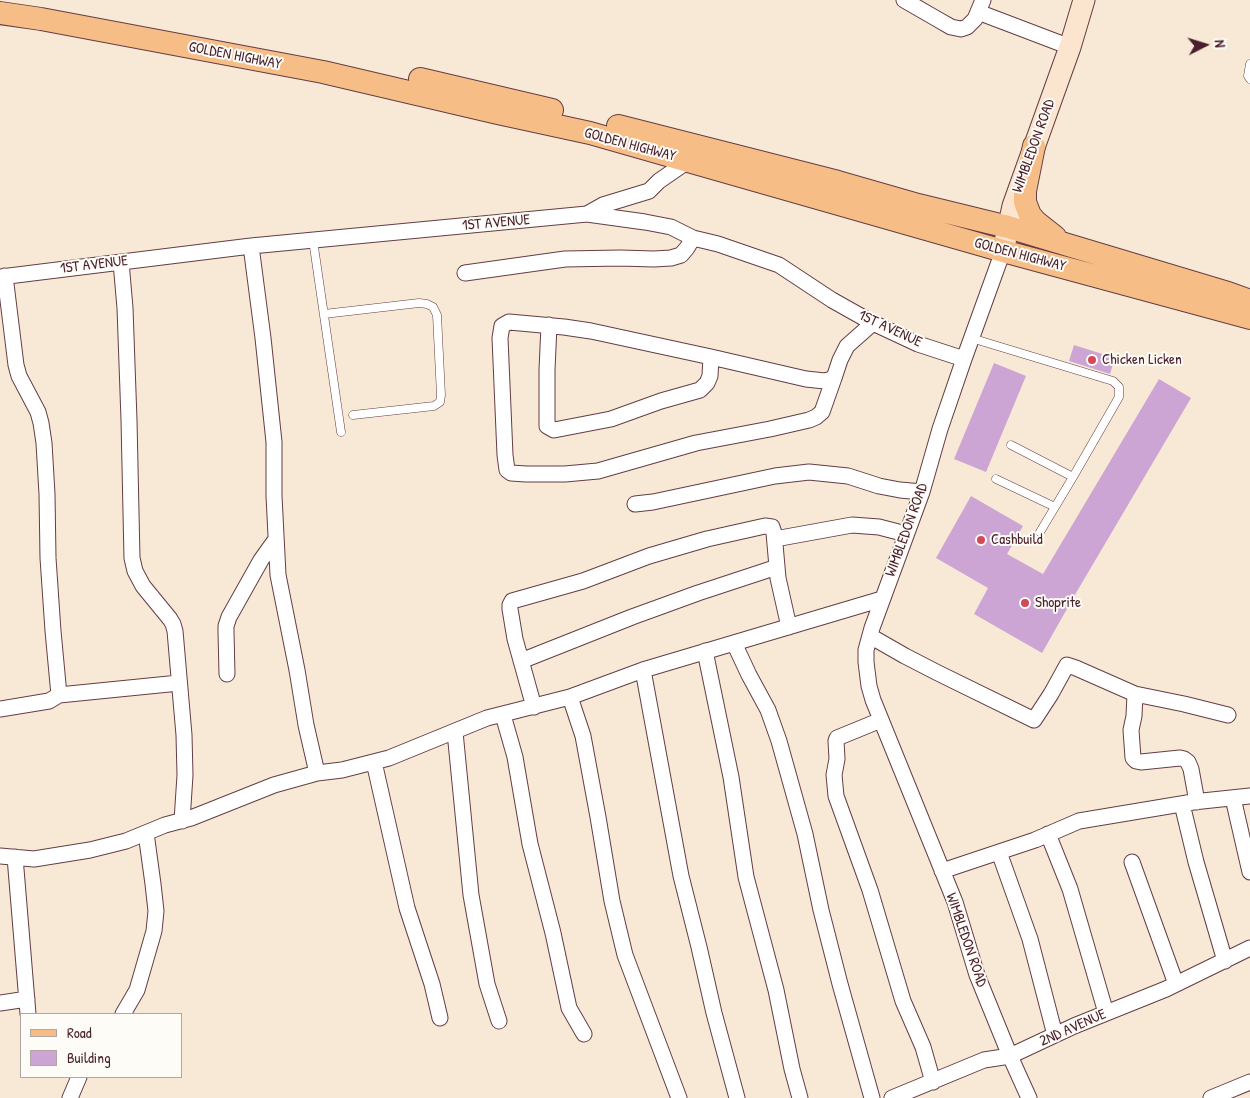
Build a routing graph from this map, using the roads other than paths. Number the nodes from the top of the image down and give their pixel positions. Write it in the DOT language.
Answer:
graph roads {
  1 [pos="17,0"];
  2 [pos="904,0"];
  3 [pos="1084,0"];
  4 [pos="981,6"];
  5 [pos="0,13"];
  6 [pos="1070,47"];
  7 [pos="1250,64"];
  8 [pos="1250,79"];
  9 [pos="1034,146"];
  10 [pos="688,161"];
  11 [pos="587,214"];
  12 [pos="1008,227"];
  13 [pos="693,238"];
  14 [pos="313,240"];
  15 [pos="1065,244"];
  16 [pos="251,246"];
  17 [pos="1003,251"];
  18 [pos="121,262"];
  19 [pos="465,273"];
  20 [pos="3,277"];
  21 [pos="1250,301"];
  22 [pos="324,314"];
  23 [pos="1250,318"];
  24 [pos="873,323"];
  25 [pos="549,325"];
  26 [pos="971,338"];
  27 [pos="711,357"];
  28 [pos="964,359"];
  29 [pos="834,378"];
  30 [pos="353,415"];
  31 [pos="341,432"];
  32 [pos="1011,445"];
  33 [pos="1073,477"];
  34 [pos="996,479"];
  35 [pos="922,492"];
  36 [pos="635,504"];
  37 [pos="1055,507"];
  38 [pos="1040,532"];
  39 [pos="906,534"];
  40 [pos="276,539"];
  41 [pos="775,539"];
  42 [pos="777,567"];
  43 [pos="882,599"];
  44 [pos="789,627"];
  45 [pos="870,636"];
  46 [pos="734,643"];
  47 [pos="705,651"];
  48 [pos="521,661"];
  49 [pos="643,670"];
  50 [pos="228,674"];
  51 [pos="179,683"];
  52 [pos="1135,694"];
  53 [pos="59,695"];
  54 [pos="570,697"];
  55 [pos="534,707"];
  56 [pos="0,709"];
  57 [pos="503,715"];
  58 [pos="1228,716"];
  59 [pos="881,720"];
  60 [pos="455,732"];
  61 [pos="374,762"];
  62 [pos="317,773"];
  63 [pos="1250,796"];
  64 [pos="1233,798"];
  65 [pos="1189,803"];
  66 [pos="182,821"];
  67 [pos="146,833"];
  68 [pos="1048,834"];
  69 [pos="0,845"];
  70 [pos="999,852"];
  71 [pos="8,857"];
  72 [pos="1132,862"];
  73 [pos="942,871"];
  74 [pos="1250,872"];
  75 [pos="1250,948"];
  76 [pos="1225,960"];
  77 [pos="1176,984"];
  78 [pos="0,1003"];
  79 [pos="27,1007"];
  80 [pos="124,1013"];
  81 [pos="1106,1013"];
  82 [pos="440,1018"];
  83 [pos="499,1022"];
  84 [pos="584,1034"];
  85 [pos="1055,1034"];
  86 [pos="1010,1056"];
  87 [pos="79,1078"];
  88 [pos="933,1082"];
  89 [pos="1250,1082"];
  90 [pos="70,1098"];
  91 [pos="679,1098"];
  92 [pos="737,1098"];
  93 [pos="800,1098"];
  94 [pos="872,1098"];
  95 [pos="892,1098"];
  96 [pos="1029,1098"];
  97 [pos="1211,1098"];
  1 -- 12 [label="main road, GOLDEN HIGHWAY"];
  2 -- 4 [label="street"];
  3 -- 6 [label="street, WIMBLEDON ROAD"];
  4 -- 6 [label="street"];
  5 -- 10 [label="main road, GOLDEN HIGHWAY"];
  6 -- 9 [label="street, WIMBLEDON ROAD"];
  7 -- 8 [label="lane"];
  9 -- 12 [label="street, WIMBLEDON ROAD"];
  9 -- 15 [label="main road"];
  10 -- 11 [label="street"];
  10 -- 17 [label="main road, GOLDEN HIGHWAY"];
  11 -- 13 [label="street, 1ST AVENUE"];
  11 -- 14 [label="street, 1ST AVENUE"];
  12 -- 15 [label="main road, GOLDEN HIGHWAY"];
  12 -- 17 [label="street, WIMBLEDON ROAD"];
  13 -- 19 [label="street"];
  13 -- 24 [label="street, 1ST AVENUE"];
  14 -- 16 [label="street, 1ST AVENUE"];
  14 -- 22 [label="lane"];
  15 -- 21 [label="main road, GOLDEN HIGHWAY"];
  16 -- 18 [label="street, 1ST AVENUE"];
  16 -- 40 [label="street"];
  17 -- 23 [label="main road, GOLDEN HIGHWAY"];
  17 -- 26 [label="street, WIMBLEDON ROAD"];
  18 -- 20 [label="street, 1ST AVENUE"];
  18 -- 51 [label="street"];
  20 -- 53 [label="street"];
  22 -- 30 [label="lane"];
  22 -- 31 [label="lane"];
  24 -- 28 [label="street, 1ST AVENUE"];
  24 -- 29 [label="street"];
  25 -- 27 [label="street"];
  25 -- 27 [label="street"];
  25 -- 29 [label="street"];
  26 -- 28 [label="street, WIMBLEDON ROAD"];
  26 -- 33 [label="lane"];
  27 -- 29 [label="street"];
  28 -- 35 [label="street, WIMBLEDON ROAD"];
  32 -- 33 [label="lane"];
  33 -- 37 [label="lane"];
  34 -- 37 [label="lane"];
  35 -- 36 [label="street"];
  35 -- 39 [label="street, WIMBLEDON ROAD"];
  37 -- 38 [label="lane"];
  39 -- 41 [label="street"];
  39 -- 43 [label="street, WIMBLEDON ROAD"];
  40 -- 50 [label="street"];
  40 -- 62 [label="street"];
  41 -- 42 [label="street"];
  41 -- 48 [label="street"];
  42 -- 44 [label="street"];
  42 -- 48 [label="street"];
  43 -- 44 [label="street"];
  43 -- 45 [label="street, WIMBLEDON ROAD"];
  44 -- 46 [label="street"];
  45 -- 52 [label="street"];
  45 -- 59 [label="street, WIMBLEDON ROAD"];
  46 -- 47 [label="street"];
  46 -- 94 [label="street"];
  47 -- 49 [label="street"];
  47 -- 93 [label="street"];
  48 -- 55 [label="street"];
  49 -- 54 [label="street"];
  49 -- 92 [label="street"];
  51 -- 53 [label="street"];
  51 -- 66 [label="street"];
  52 -- 58 [label="street"];
  52 -- 65 [label="street"];
  53 -- 56 [label="street"];
  54 -- 55 [label="street"];
  54 -- 91 [label="street"];
  55 -- 57 [label="street"];
  57 -- 60 [label="street"];
  57 -- 84 [label="street"];
  59 -- 73 [label="street, WIMBLEDON ROAD"];
  59 -- 88 [label="street"];
  60 -- 61 [label="street"];
  60 -- 83 [label="street"];
  61 -- 62 [label="street"];
  61 -- 82 [label="street"];
  62 -- 66 [label="street"];
  63 -- 64 [label="street"];
  64 -- 65 [label="street"];
  64 -- 74 [label="street"];
  65 -- 68 [label="street"];
  65 -- 76 [label="street"];
  66 -- 67 [label="street"];
  67 -- 71 [label="street"];
  67 -- 80 [label="street"];
  68 -- 70 [label="street"];
  68 -- 81 [label="street"];
  69 -- 71 [label="street"];
  70 -- 73 [label="street"];
  70 -- 85 [label="street"];
  71 -- 79 [label="street"];
  72 -- 77 [label="street"];
  73 -- 86 [label="street, WIMBLEDON ROAD"];
  75 -- 76 [label="street, 2ND AVENUE"];
  76 -- 77 [label="street, 2ND AVENUE"];
  77 -- 81 [label="street, 2ND AVENUE"];
  78 -- 79 [label="street"];
  81 -- 85 [label="street, 2ND AVENUE"];
  85 -- 86 [label="street, 2ND AVENUE"];
  86 -- 88 [label="street, 2ND AVENUE"];
  86 -- 96 [label="street, WIMBLEDON ROAD"];
  87 -- 90 [label="street"];
  88 -- 95 [label="street, 2ND AVENUE"];
  89 -- 97 [label="street"];
}
